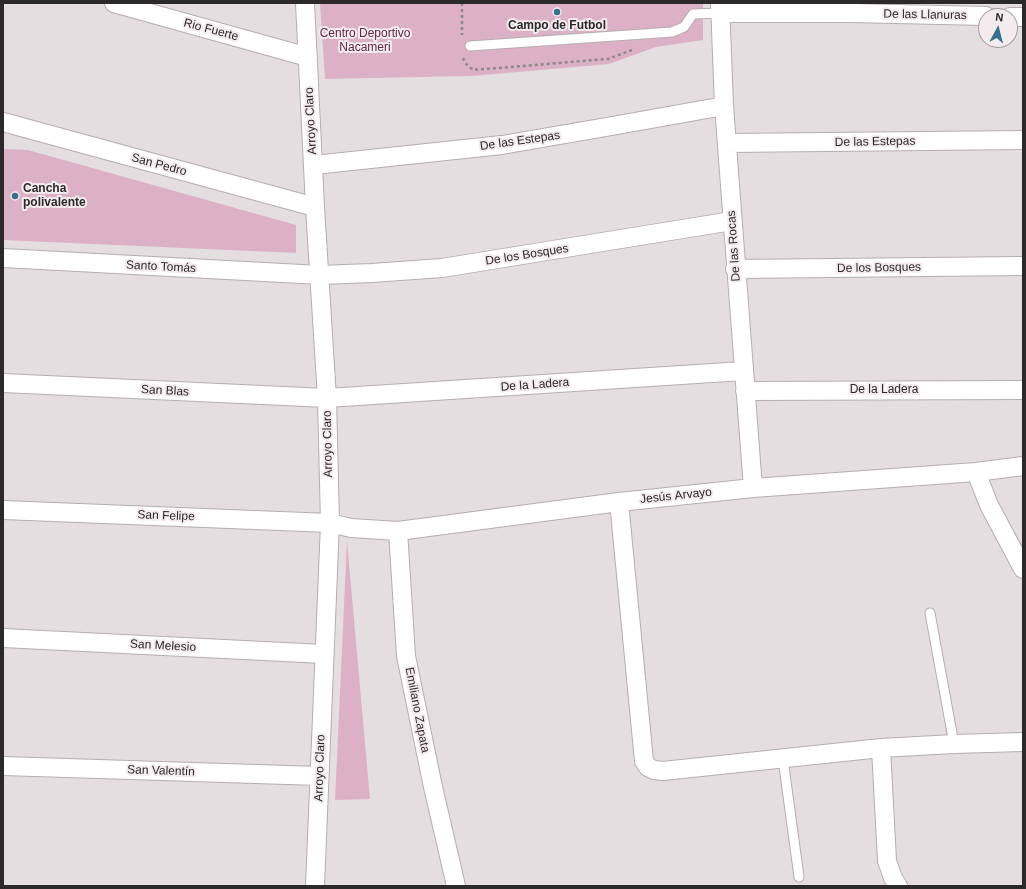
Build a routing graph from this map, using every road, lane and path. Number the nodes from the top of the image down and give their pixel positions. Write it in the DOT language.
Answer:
graph roads {
  1 [pos="114,3"];
  2 [pos="305,3"];
  3 [pos="720,8"];
  4 [pos="851,8"];
  5 [pos="978,16"];
  6 [pos="470,46"];
  7 [pos="308,57"];
  8 [pos="724,106"];
  9 [pos="3,122"];
  10 [pos="1023,140"];
  11 [pos="727,143"];
  12 [pos="314,165"];
  13 [pos="315,207"];
  14 [pos="732,221"];
  15 [pos="3,258"];
  16 [pos="1023,266"];
  17 [pos="735,269"];
  18 [pos="320,275"];
  19 [pos="743,371"];
  20 [pos="3,383"];
  21 [pos="1023,390"];
  22 [pos="745,391"];
  23 [pos="328,398"];
  24 [pos="1023,466"];
  25 [pos="976,472"];
  26 [pos="753,488"];
  27 [pos="619,502"];
  28 [pos="3,510"];
  29 [pos="330,523"];
  30 [pos="398,531"];
  31 [pos="1023,569"];
  32 [pos="930,613"];
  33 [pos="3,638"];
  34 [pos="324,654"];
  35 [pos="1023,742"];
  36 [pos="954,744"];
  37 [pos="881,748"];
  38 [pos="783,759"];
  39 [pos="3,766"];
  40 [pos="319,776"];
  41 [pos="799,877"];
  42 [pos="315,886"];
  43 [pos="456,886"];
  44 [pos="898,886"];
  1 -- 7 [label="street, Rio Fuerte"];
  2 -- 7 [label="street, Arroyo Claro"];
  3 -- 4 [label="street, De las Llanuras"];
  3 -- 6 [label="lane"];
  3 -- 8 [label="street, De las Rocas"];
  4 -- 5 [label="street, De las Llanuras"];
  7 -- 12 [label="street, Arroyo Claro"];
  8 -- 11 [label="street, De las Rocas"];
  8 -- 12 [label="street, De las Estepas"];
  9 -- 13 [label="street, San Pedro"];
  10 -- 11 [label="street, De las Estepas"];
  11 -- 14 [label="street, De las Rocas"];
  12 -- 13 [label="street, Arroyo Claro"];
  13 -- 18 [label="street, Arroyo Claro"];
  14 -- 17 [label="street, De las Rocas"];
  14 -- 18 [label="street, De los Bosques"];
  15 -- 18 [label="street, Santo Tomás"];
  16 -- 17 [label="street, De los Bosques"];
  17 -- 19 [label="street, De las Rocas"];
  18 -- 23 [label="street, Arroyo Claro"];
  19 -- 22 [label="street, De las Rocas"];
  19 -- 23 [label="street, De la Ladera"];
  20 -- 23 [label="street, San Blas"];
  21 -- 22 [label="street, De la Ladera"];
  22 -- 26 [label="street, De las Rocas"];
  23 -- 29 [label="street, Arroyo Claro"];
  24 -- 25 [label="street, Jesús Arvayo"];
  25 -- 26 [label="street, Jesús Arvayo"];
  25 -- 31 [label="street"];
  26 -- 27 [label="street, Jesús Arvayo"];
  27 -- 30 [label="street, Jesús Arvayo"];
  27 -- 38 [label="street"];
  28 -- 29 [label="street, San Felipe"];
  29 -- 30 [label="street, Jesús Arvayo"];
  29 -- 34 [label="street, Arroyo Claro"];
  30 -- 43 [label="street, Emiliano Zapata"];
  32 -- 36 [label="lane"];
  33 -- 34 [label="street, San Melesio"];
  34 -- 40 [label="street, Arroyo Claro"];
  35 -- 36 [label="street"];
  36 -- 37 [label="street"];
  37 -- 38 [label="street"];
  37 -- 44 [label="street"];
  38 -- 41 [label="lane"];
  39 -- 40 [label="street, San Valentín"];
  40 -- 42 [label="street, Arroyo Claro"];
}
